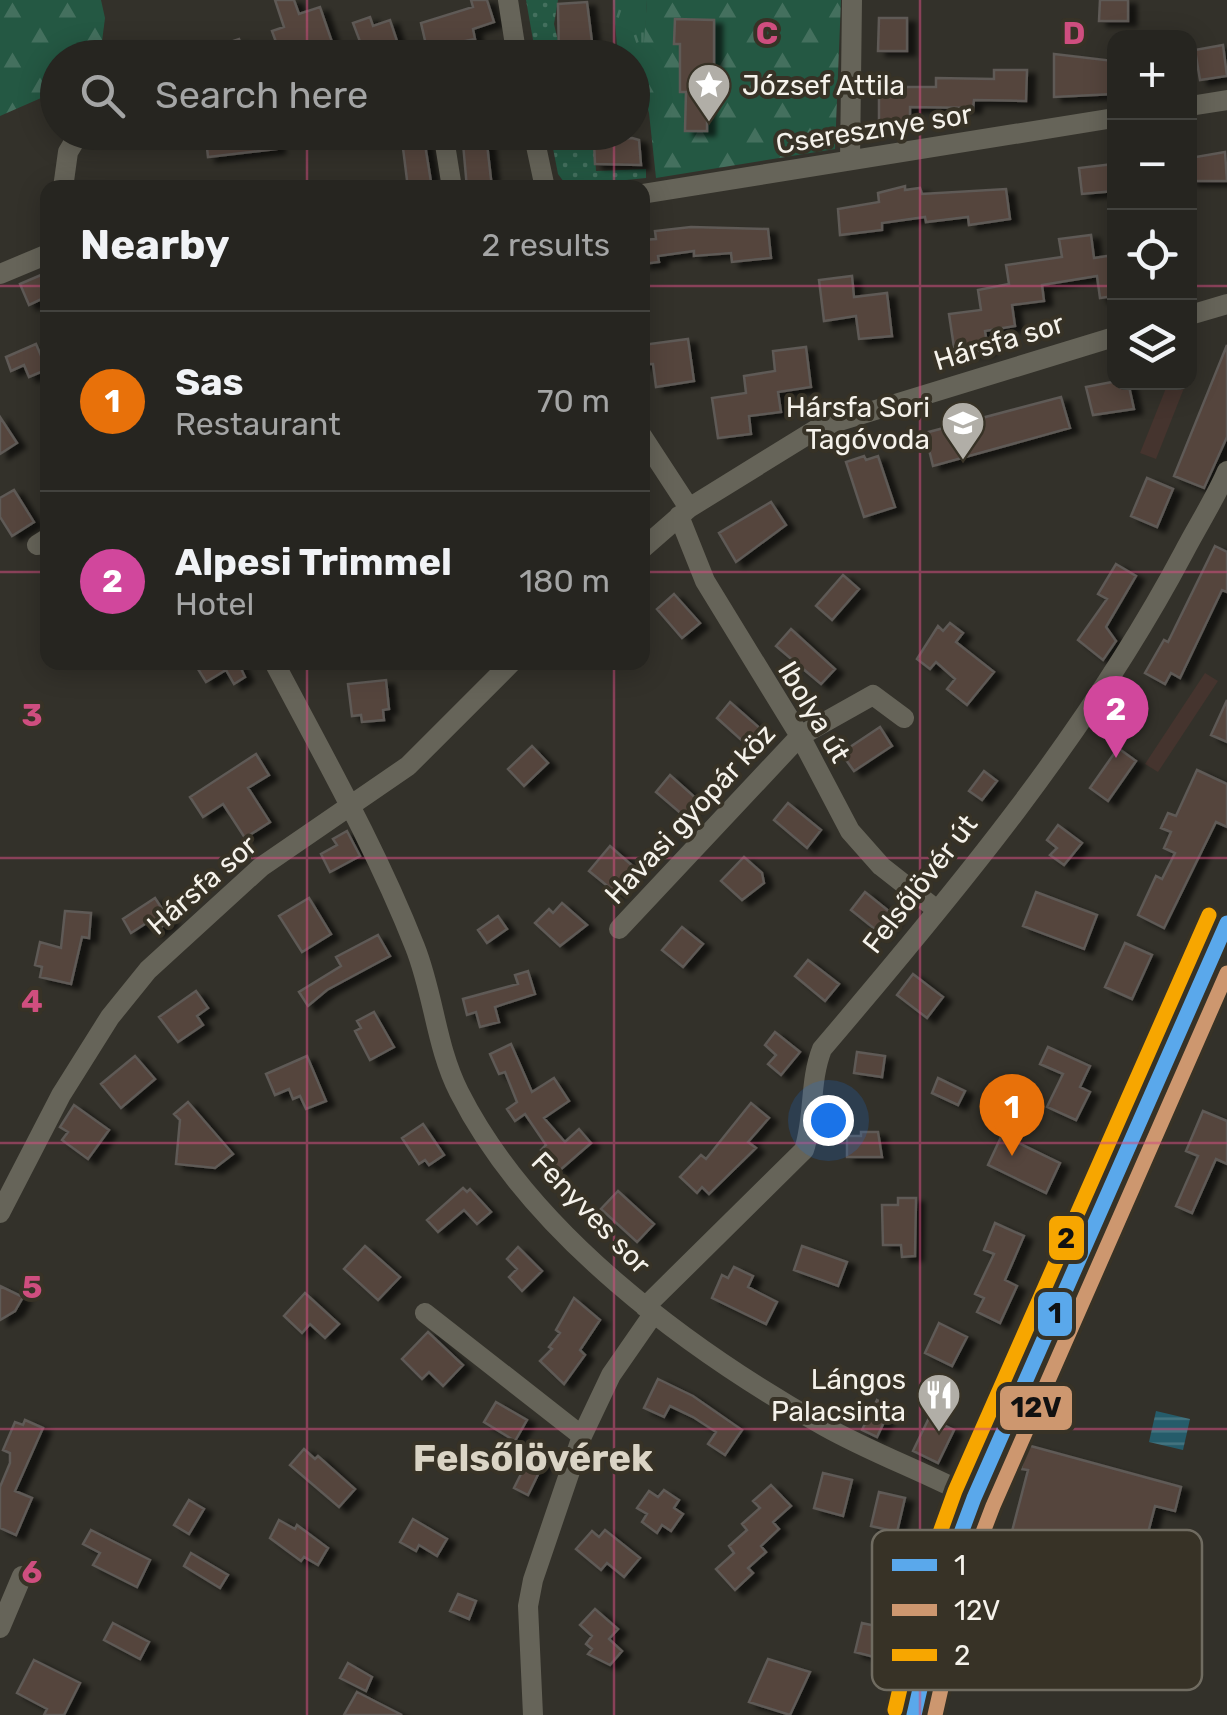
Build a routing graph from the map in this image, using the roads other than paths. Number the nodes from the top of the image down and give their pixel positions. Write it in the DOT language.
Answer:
graph roads {
  1 [pos="508,0"];
  2 [pos="852,0"];
  3 [pos="514,40"];
  4 [pos="1227,100"];
  5 [pos="1197,105"];
  6 [pos="1107,119"];
  7 [pos="69,150"];
  8 [pos="446,150"];
  9 [pos="537,150"];
  10 [pos="850,160"];
  11 [pos="64,180"];
  12 [pos="451,180"];
  13 [pos="543,180"];
  14 [pos="650,193"];
  15 [pos="40,257"];
  16 [pos="0,274"];
  17 [pos="1227,304"];
  18 [pos="1197,314"];
  19 [pos="1107,339"];
  20 [pos="650,450"];
  21 [pos="1227,472"];
  22 [pos="684,512"];
  23 [pos="650,541"];
  24 [pos="278,670"];
  25 [pos="504,670"];
  26 [pos="904,718"];
  27 [pos="800,736"];
  28 [pos="354,806"];
  29 [pos="937,910"];
  30 [pos="1227,923"];
  31 [pos="619,929"];
  32 [pos="0,1213"];
  33 [pos="650,1310"];
  34 [pos="425,1313"];
  35 [pos="582,1436"];
  36 [pos="974,1498"];
  37 [pos="962,1530"];
  38 [pos="22,1576"];
  39 [pos="0,1628"];
  40 [pos="920,1690"];
  41 [pos="532,1715"];
  42 [pos="914,1715"];
  1 -- 3 [label="street"];
  2 -- 10 [label="street"];
  4 -- 5 [label="street"];
  6 -- 10 [label="street, Cseresznye sor"];
  7 -- 11 [label="street"];
  8 -- 12 [label="street"];
  9 -- 13 [label="street"];
  10 -- 14 [label="street, Cseresznye sor"];
  15 -- 16 [label="street"];
  17 -- 18 [label="street"];
  19 -- 22 [label="street, Hársfa sor"];
  20 -- 22 [label="street, Ibolya út"];
  21 -- 29 [label="street, Felsőlövér út"];
  22 -- 23 [label="street, Hársfa sor"];
  22 -- 27 [label="street, Ibolya út"];
  24 -- 28 [label="street, Fenyves sor"];
  25 -- 28 [label="street, Hársfa sor"];
  26 -- 27 [label="street, Havasi gyopár köz"];
  27 -- 29 [label="street, Ibolya út"];
  27 -- 31 [label="street, Havasi gyopár köz"];
  28 -- 32 [label="street, Hársfa sor"];
  28 -- 33 [label="street, Fenyves sor"];
  29 -- 33 [label="street, Felsőlövér út"];
  30 -- 36 [label="street"];
  33 -- 35 [label="street, Felsőlövér út"];
  33 -- 36 [label="street, Fenyves sor"];
  34 -- 35 [label="street"];
  35 -- 41 [label="street, Felsőlövér út"];
  36 -- 37 [label="street"];
  38 -- 39 [label="street"];
  40 -- 42 [label="street"];
}
